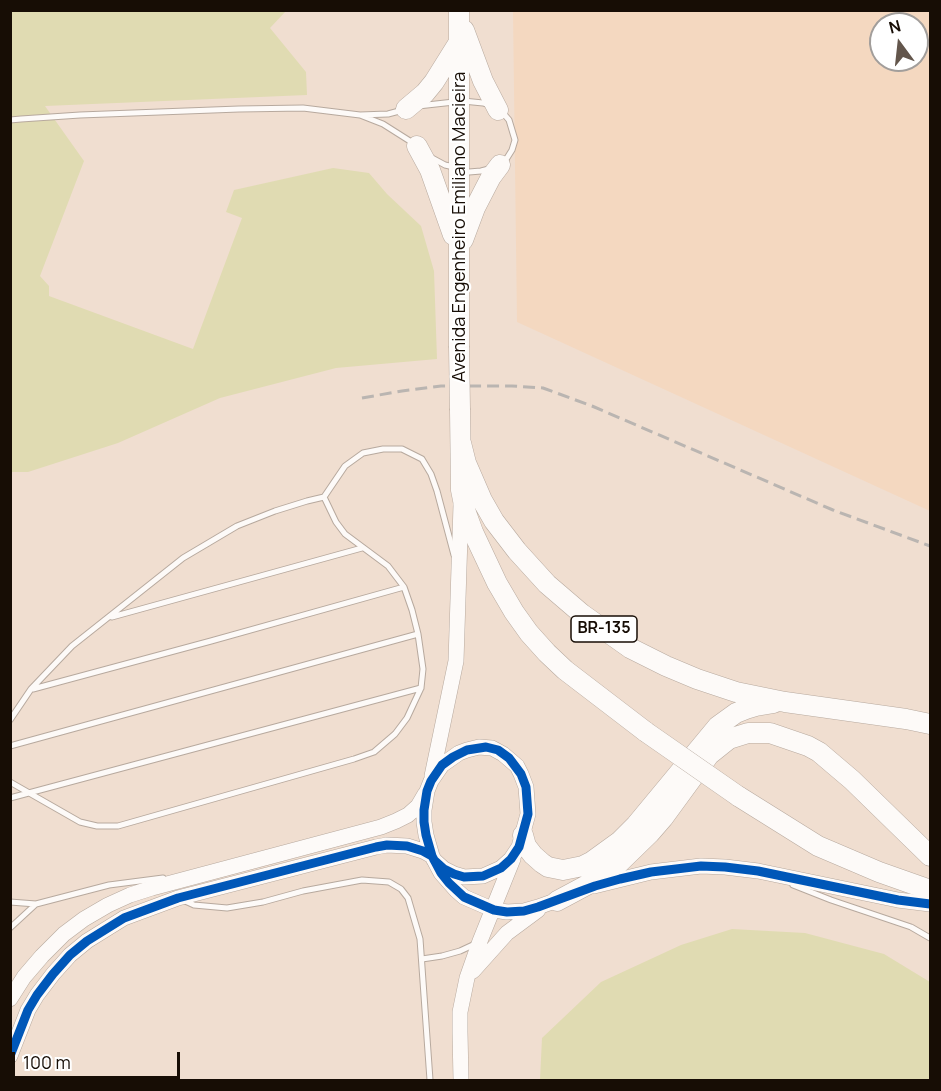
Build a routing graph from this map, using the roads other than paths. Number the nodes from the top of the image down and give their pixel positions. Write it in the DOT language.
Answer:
graph roads {
  1 [pos="459,14"];
  2 [pos="459,42"];
  3 [pos="459,101"];
  4 [pos="406,109"];
  5 [pos="498,110"];
  6 [pos="360,115"];
  7 [pos="10,120"];
  8 [pos="417,146"];
  9 [pos="500,165"];
  10 [pos="459,169"];
  11 [pos="459,251"];
  12 [pos="461,443"];
  13 [pos="461,490"];
  14 [pos="324,497"];
  15 [pos="362,548"];
  16 [pos="458,573"];
  17 [pos="404,587"];
  18 [pos="107,618"];
  19 [pos="418,634"];
  20 [pos="421,688"];
  21 [pos="31,689"];
  22 [pos="785,702"];
  23 [pos="10,720"];
  24 [pos="930,724"];
  25 [pos="10,746"];
  26 [pos="10,782"];
  27 [pos="429,786"];
  28 [pos="31,793"];
  29 [pos="10,798"];
  30 [pos="520,844"];
  31 [pos="930,856"];
  32 [pos="433,858"];
  33 [pos="216,871"];
  34 [pos="758,871"];
  35 [pos="930,890"];
  36 [pos="178,898"];
  37 [pos="557,901"];
  38 [pos="10,902"];
  39 [pos="36,904"];
  40 [pos="930,904"];
  41 [pos="494,910"];
  42 [pos="10,928"];
  43 [pos="930,938"];
  44 [pos="480,941"];
  45 [pos="422,959"];
  46 [pos="467,978"];
  47 [pos="10,999"];
  48 [pos="10,1056"];
  49 [pos="430,1080"];
  50 [pos="461,1080"];
  1 -- 2 [label="highway, Avenida Engenheiro Emiliano Macieira / BR-135"];
  1 -- 5 [label="highway"];
  2 -- 3 [label="highway, Avenida Engenheiro Emiliano Macieira / BR-135"];
  2 -- 4 [label="highway"];
  3 -- 4 [label="lane"];
  3 -- 5 [label="lane"];
  3 -- 10 [label="highway, Avenida Engenheiro Emiliano Macieira / BR-135"];
  4 -- 6 [label="lane"];
  5 -- 9 [label="lane"];
  6 -- 7 [label="lane"];
  6 -- 8 [label="lane"];
  8 -- 10 [label="lane"];
  8 -- 11 [label="highway"];
  9 -- 10 [label="lane"];
  9 -- 11 [label="highway"];
  10 -- 11 [label="highway, Avenida Engenheiro Emiliano Macieira / BR-135"];
  11 -- 12 [label="highway, Avenida Engenheiro Emiliano Macieira / BR-135, bridge"];
  12 -- 13 [label="highway, Avenida Engenheiro Emiliano Macieira / BR-135"];
  12 -- 22 [label="highway, Avenida Engenheiro Emiliano Macieira / BR-135"];
  13 -- 16 [label="street"];
  13 -- 35 [label="highway, Avenida Engenheiro Emiliano Macieira / BR-135, bridge"];
  14 -- 15 [label="lane"];
  14 -- 16 [label="lane"];
  14 -- 18 [label="lane"];
  15 -- 17 [label="lane"];
  15 -- 18 [label="lane"];
  16 -- 27 [label="street"];
  17 -- 19 [label="lane"];
  17 -- 21 [label="lane"];
  18 -- 21 [label="lane"];
  19 -- 20 [label="lane"];
  19 -- 25 [label="lane"];
  20 -- 28 [label="lane"];
  20 -- 28 [label="lane"];
  21 -- 23 [label="lane"];
  22 -- 24 [label="highway, Avenida Engenheiro Emiliano Macieira / BR-135"];
  22 -- 30 [label="highway"];
  26 -- 28 [label="lane"];
  27 -- 30 [label="street"];
  27 -- 32 [label="street"];
  27 -- 33 [label="street"];
  28 -- 29 [label="lane"];
  30 -- 32 [label="street"];
  30 -- 41 [label="street"];
  31 -- 37 [label="highway"];
  32 -- 36 [label="street"];
  32 -- 41 [label="street"];
  33 -- 39 [label="lane"];
  33 -- 47 [label="street"];
  34 -- 37 [label="street"];
  34 -- 40 [label="street"];
  34 -- 43 [label="lane"];
  36 -- 45 [label="lane"];
  36 -- 48 [label="street"];
  37 -- 41 [label="street"];
  37 -- 46 [label="street"];
  38 -- 39 [label="lane"];
  39 -- 42 [label="lane"];
  41 -- 44 [label="street"];
  44 -- 45 [label="lane"];
  44 -- 46 [label="street"];
  45 -- 49 [label="lane"];
  46 -- 50 [label="street"];
}
